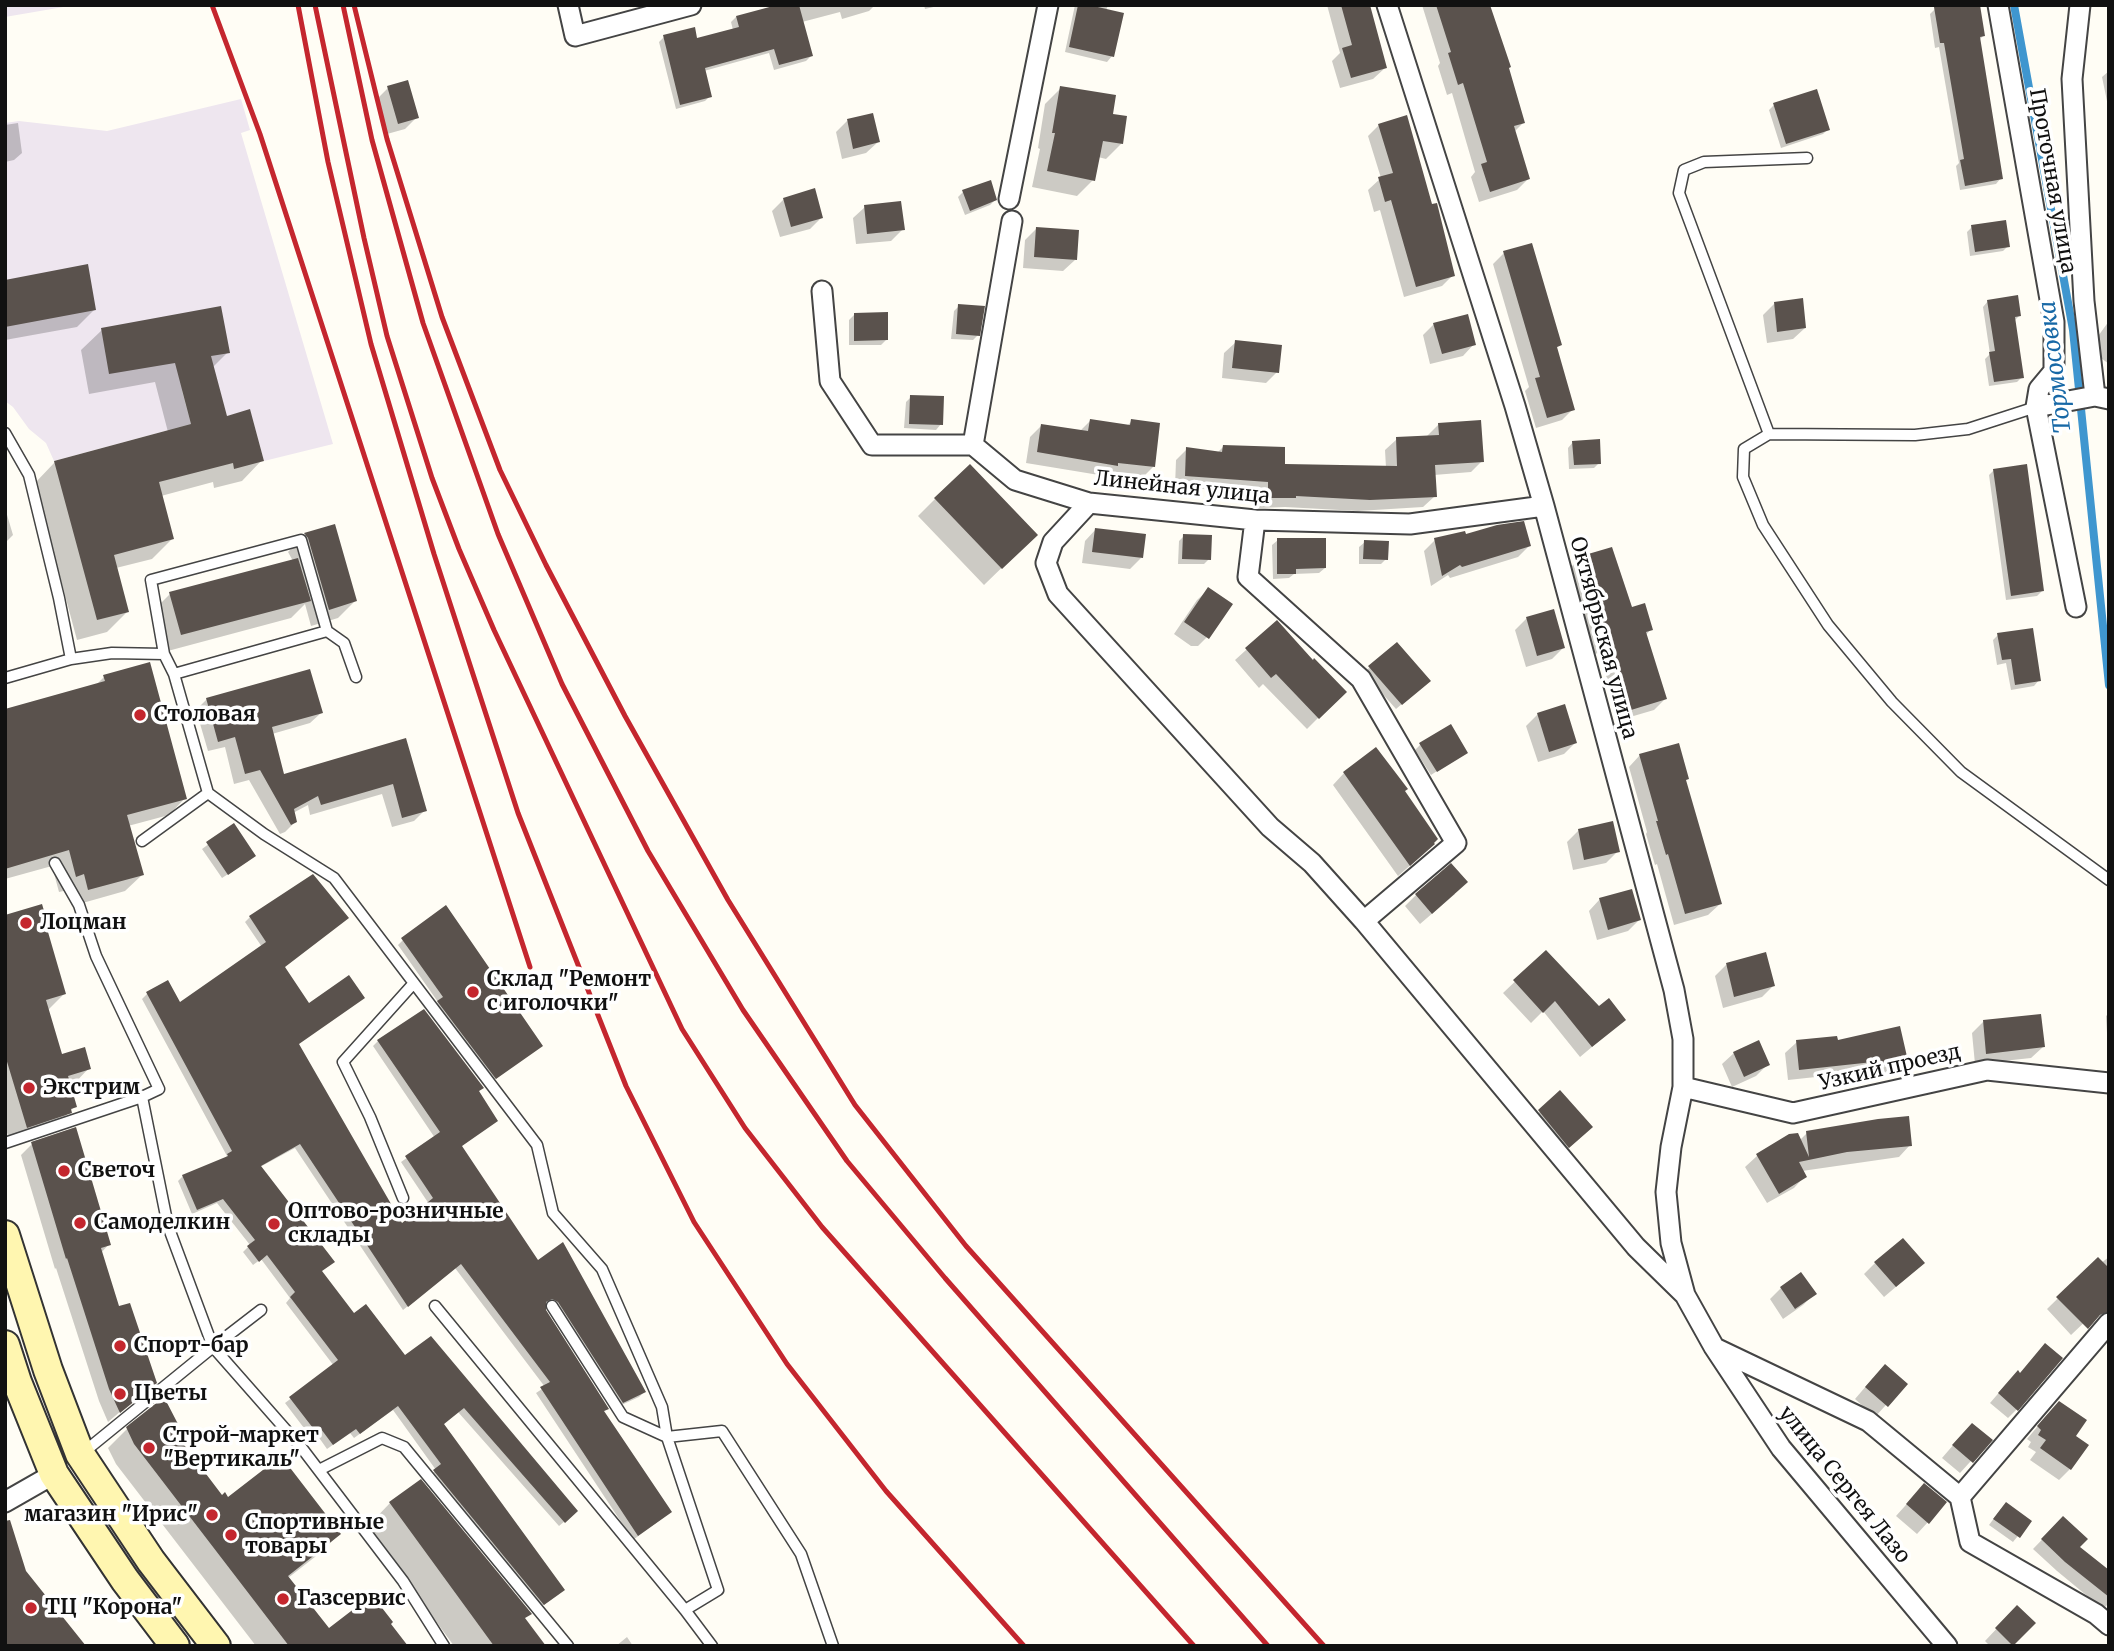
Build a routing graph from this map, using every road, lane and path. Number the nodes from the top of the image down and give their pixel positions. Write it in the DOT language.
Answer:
graph roads {
  1 [pos="568,5"];
  2 [pos="691,5"];
  3 [pos="1048,5"];
  4 [pos="1387,5"];
  5 [pos="1998,5"];
  6 [pos="2080,5"];
  7 [pos="1807,158"];
  8 [pos="1009,199"];
  9 [pos="1012,221"];
  10 [pos="822,291"];
  11 [pos="2102,397"];
  12 [pos="2036,407"];
  13 [pos="5,433"];
  14 [pos="1769,434"];
  15 [pos="973,445"];
  16 [pos="1089,503"];
  17 [pos="1544,506"];
  18 [pos="1255,520"];
  19 [pos="2076,607"];
  20 [pos="327,631"];
  21 [pos="164,654"];
  22 [pos="71,659"];
  23 [pos="174,674"];
  24 [pos="356,677"];
  25 [pos="5,678"];
  26 [pos="208,793"];
  27 [pos="142,841"];
  28 [pos="55,863"];
  29 [pos="2109,880"];
  30 [pos="1364,921"];
  31 [pos="413,984"];
  32 [pos="2109,1083"];
  33 [pos="1683,1087"];
  34 [pos="142,1097"];
  35 [pos="5,1143"];
  36 [pos="402,1198"];
  37 [pos="5,1235"];
  38 [pos="1685,1295"];
  39 [pos="435,1306"];
  40 [pos="552,1307"];
  41 [pos="261,1310"];
  42 [pos="2109,1322"];
  43 [pos="5,1345"];
  44 [pos="213,1346"];
  45 [pos="1714,1348"];
  46 [pos="667,1437"];
  47 [pos="80,1454"];
  48 [pos="318,1470"];
  49 [pos="54,1474"];
  50 [pos="1959,1497"];
  51 [pos="5,1502"];
  52 [pos="685,1610"];
  53 [pos="2109,1625"];
  54 [pos="175,1646"];
  55 [pos="216,1646"];
  56 [pos="444,1646"];
  57 [pos="568,1646"];
  58 [pos="712,1646"];
  59 [pos="832,1646"];
  60 [pos="1947,1646"];
  1 -- 2 [label="street"];
  3 -- 8 [label="street"];
  4 -- 17 [label="street, Октябрьская улица"];
  5 -- 12 [label="street, Проточная улица"];
  6 -- 11 [label="street"];
  7 -- 14 [label="lane"];
  9 -- 15 [label="street"];
  10 -- 15 [label="street"];
  11 -- 12 [label="street"];
  12 -- 14 [label="lane"];
  12 -- 19 [label="street"];
  13 -- 22 [label="lane"];
  14 -- 29 [label="lane"];
  15 -- 16 [label="street, Линейная улица"];
  16 -- 18 [label="street, Линейная улица"];
  16 -- 30 [label="street"];
  17 -- 18 [label="street, Линейная улица"];
  17 -- 33 [label="street, Октябрьская улица"];
  18 -- 30 [label="street"];
  20 -- 21 [label="lane"];
  20 -- 23 [label="lane"];
  20 -- 24 [label="lane"];
  21 -- 22 [label="lane"];
  21 -- 23 [label="lane"];
  22 -- 25 [label="lane"];
  23 -- 26 [label="lane"];
  26 -- 27 [label="lane"];
  26 -- 31 [label="lane"];
  28 -- 34 [label="lane"];
  30 -- 38 [label="street"];
  31 -- 36 [label="lane"];
  31 -- 46 [label="lane"];
  32 -- 33 [label="street, Узкий проезд"];
  33 -- 38 [label="street, Октябрьская улица"];
  34 -- 35 [label="lane"];
  34 -- 44 [label="lane"];
  37 -- 47 [label="main road"];
  38 -- 45 [label="street, улица Сергея Лазо"];
  39 -- 52 [label="lane"];
  40 -- 46 [label="lane"];
  41 -- 44 [label="lane"];
  42 -- 50 [label="street"];
  43 -- 49 [label="main road"];
  44 -- 47 [label="lane"];
  44 -- 48 [label="lane"];
  45 -- 50 [label="street, улица Сергея Лазо"];
  45 -- 60 [label="street, улица Сергея Лазо"];
  46 -- 52 [label="lane"];
  46 -- 59 [label="lane"];
  47 -- 55 [label="main road"];
  48 -- 56 [label="lane"];
  48 -- 57 [label="lane"];
  49 -- 51 [label="street"];
  49 -- 54 [label="main road"];
  50 -- 53 [label="street"];
  52 -- 58 [label="lane"];
}
